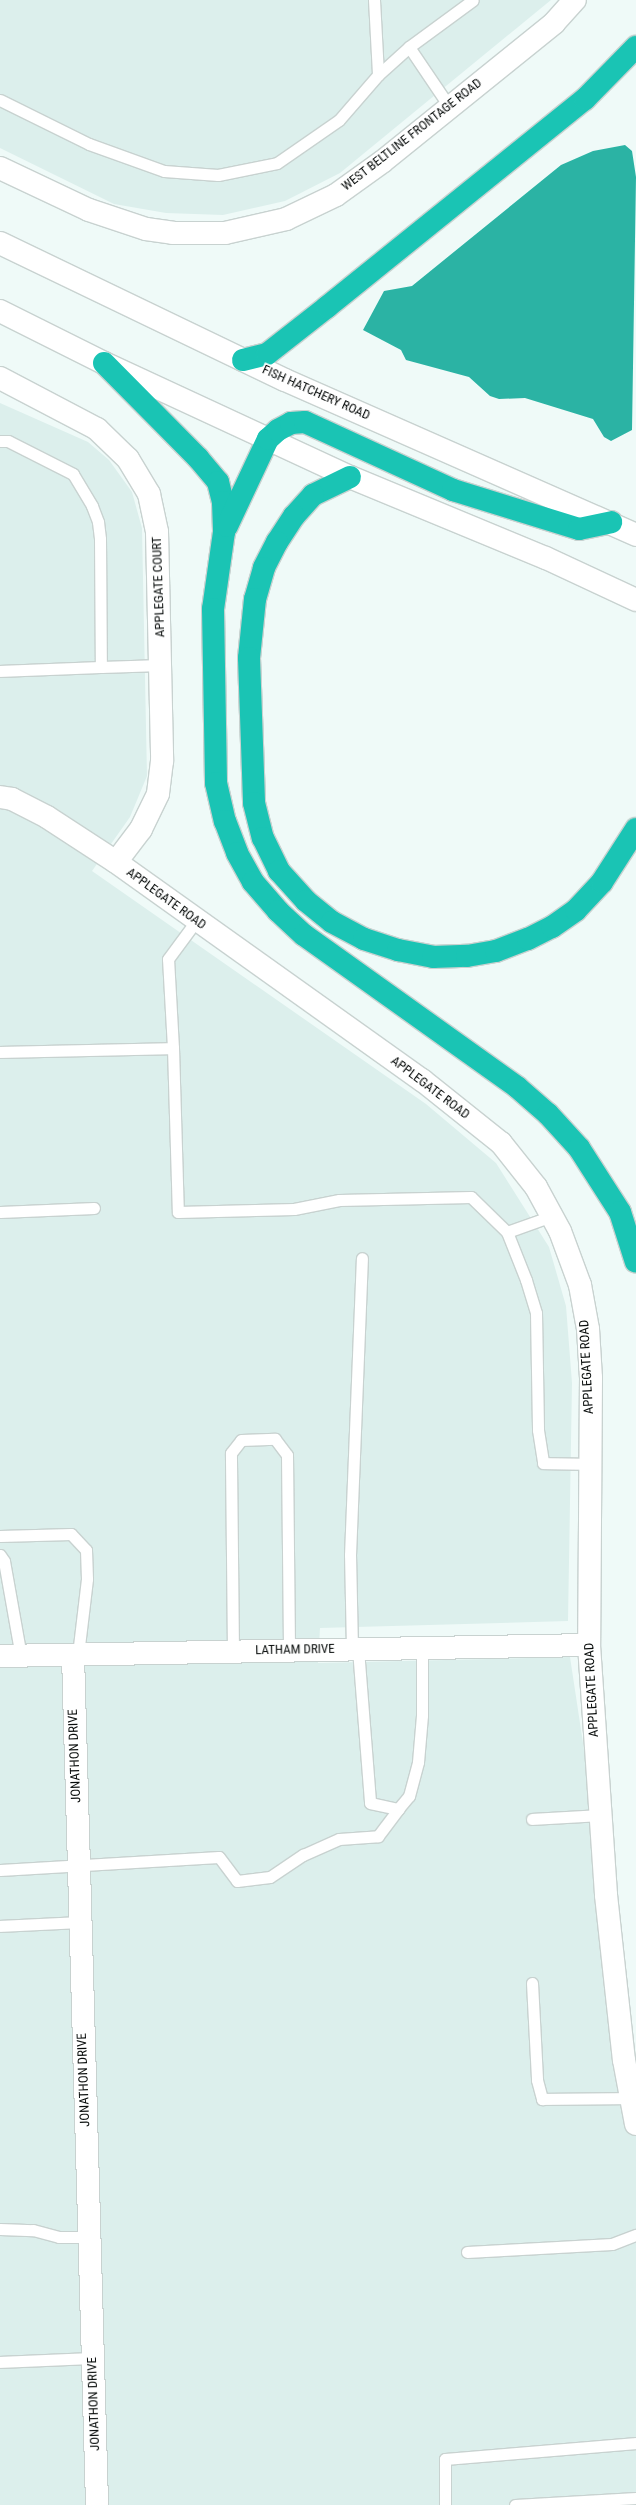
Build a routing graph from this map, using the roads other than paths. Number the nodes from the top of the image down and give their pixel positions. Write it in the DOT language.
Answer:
graph roads {
  1 [pos="374,0"];
  2 [pos="473,0"];
  3 [pos="575,0"];
  4 [pos="409,47"];
  5 [pos="636,48"];
  6 [pos="378,75"];
  7 [pos="0,100"];
  8 [pos="449,106"];
  9 [pos="0,168"];
  10 [pos="0,243"];
  11 [pos="0,311"];
  12 [pos="243,360"];
  13 [pos="104,363"];
  14 [pos="1,381"];
  15 [pos="268,440"];
  16 [pos="0,441"];
  17 [pos="350,477"];
  18 [pos="622,527"];
  19 [pos="224,532"];
  20 [pos="636,600"];
  21 [pos="162,665"];
  22 [pos="101,667"];
  23 [pos="0,671"];
  24 [pos="0,797"];
  25 [pos="636,829"];
  26 [pos="116,862"];
  27 [pos="196,920"];
  28 [pos="172,1048"];
  29 [pos="0,1052"];
  30 [pos="94,1208"];
  31 [pos="0,1212"];
  32 [pos="552,1216"];
  33 [pos="507,1232"];
  34 [pos="362,1258"];
  35 [pos="636,1262"];
  36 [pos="590,1464"];
  37 [pos="0,1536"];
  38 [pos="0,1555"];
  39 [pos="589,1645"];
  40 [pos="355,1649"];
  41 [pos="289,1650"];
  42 [pos="233,1651"];
  43 [pos="76,1654"];
  44 [pos="10,1656"];
  45 [pos="421,1658"];
  46 [pos="398,1809"];
  47 [pos="600,1815"];
  48 [pos="532,1819"];
  49 [pos="78,1867"];
  50 [pos="0,1870"];
  51 [pos="80,1922"];
  52 [pos="0,1926"];
  53 [pos="532,1983"];
  54 [pos="631,2098"];
  55 [pos="636,2124"];
  56 [pos="0,2229"];
  57 [pos="636,2235"];
  58 [pos="89,2237"];
  59 [pos="467,2252"];
  60 [pos="92,2358"];
  61 [pos="0,2362"];
  62 [pos="636,2443"];
  63 [pos="636,2498"];
  64 [pos="97,2505"];
  65 [pos="445,2505"];
  66 [pos="515,2505"];
  1 -- 6 [label="lane"];
  2 -- 4 [label="lane"];
  3 -- 8 [label="street, WEST BELTLINE FRONTAGE ROAD"];
  4 -- 6 [label="lane"];
  4 -- 8 [label="lane"];
  5 -- 12 [label="highway"];
  6 -- 7 [label="lane"];
  8 -- 9 [label="street, WEST BELTLINE FRONTAGE ROAD"];
  10 -- 12 [label="street, FISH HATCHERY ROAD"];
  11 -- 13 [label="street"];
  12 -- 18 [label="street, FISH HATCHERY ROAD"];
  13 -- 15 [label="street"];
  13 -- 19 [label="highway"];
  14 -- 21 [label="street, APPLEGATE COURT"];
  15 -- 17 [label="street"];
  15 -- 18 [label="highway"];
  15 -- 19 [label="highway"];
  16 -- 22 [label="lane"];
  17 -- 20 [label="street"];
  17 -- 25 [label="highway"];
  19 -- 35 [label="highway"];
  21 -- 22 [label="lane"];
  21 -- 26 [label="street, APPLEGATE COURT"];
  22 -- 23 [label="lane"];
  24 -- 26 [label="street, APPLEGATE ROAD"];
  26 -- 27 [label="street, APPLEGATE ROAD"];
  27 -- 28 [label="lane"];
  27 -- 32 [label="street, APPLEGATE ROAD"];
  28 -- 29 [label="lane"];
  28 -- 33 [label="lane"];
  30 -- 31 [label="lane"];
  32 -- 33 [label="lane"];
  32 -- 36 [label="street, APPLEGATE ROAD"];
  33 -- 36 [label="lane"];
  34 -- 40 [label="lane"];
  36 -- 39 [label="street, APPLEGATE ROAD"];
  37 -- 43 [label="lane"];
  38 -- 44 [label="lane"];
  39 -- 45 [label="street, LATHAM DRIVE"];
  39 -- 47 [label="street, APPLEGATE ROAD"];
  40 -- 41 [label="street, LATHAM DRIVE"];
  40 -- 45 [label="street, LATHAM DRIVE"];
  40 -- 46 [label="lane"];
  41 -- 42 [label="street, LATHAM DRIVE"];
  41 -- 42 [label="lane"];
  42 -- 43 [label="street, LATHAM DRIVE"];
  43 -- 44 [label="street, LATHAM DRIVE"];
  43 -- 49 [label="street, JONATHON DRIVE"];
  45 -- 46 [label="lane"];
  46 -- 49 [label="lane"];
  47 -- 48 [label="lane"];
  47 -- 54 [label="street, APPLEGATE ROAD"];
  49 -- 50 [label="lane"];
  49 -- 51 [label="street, JONATHON DRIVE"];
  51 -- 52 [label="lane"];
  51 -- 58 [label="street, JONATHON DRIVE"];
  53 -- 54 [label="lane"];
  54 -- 55 [label="street, APPLEGATE ROAD"];
  56 -- 58 [label="lane"];
  57 -- 59 [label="lane"];
  58 -- 60 [label="street, JONATHON DRIVE"];
  60 -- 61 [label="lane"];
  60 -- 64 [label="street, JONATHON DRIVE"];
  62 -- 65 [label="lane"];
  63 -- 66 [label="lane"];
}
